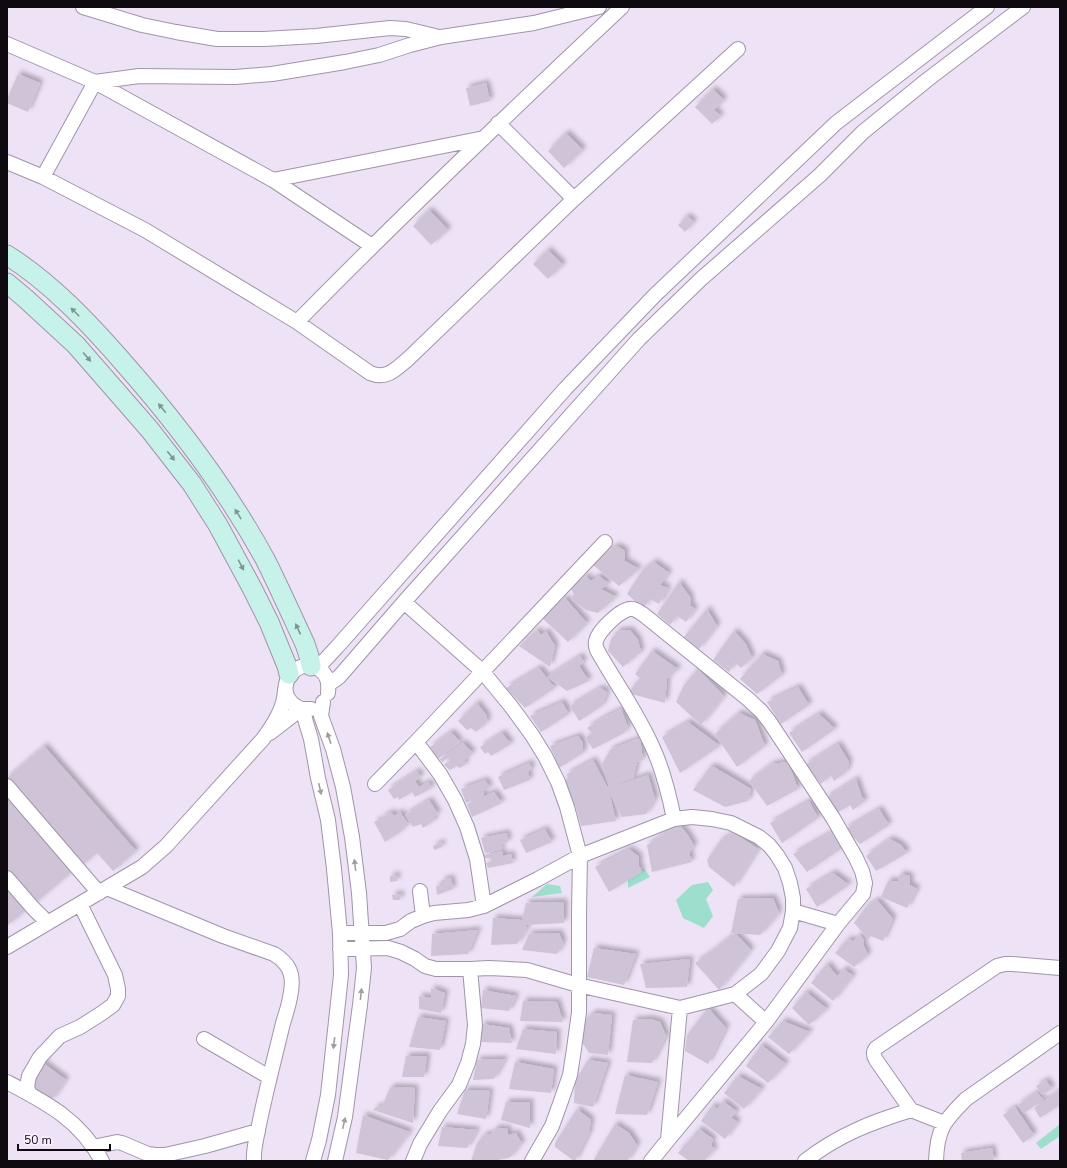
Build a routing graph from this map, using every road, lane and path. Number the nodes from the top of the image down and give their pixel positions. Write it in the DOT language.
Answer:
graph roads {
  1 [pos="83,7"];
  2 [pos="599,7"];
  3 [pos="622,7"];
  4 [pos="987,7"];
  5 [pos="1023,7"];
  6 [pos="440,37"];
  7 [pos="7,44"];
  8 [pos="738,49"];
  9 [pos="95,82"];
  10 [pos="498,123"];
  11 [pos="484,138"];
  12 [pos="7,162"];
  13 [pos="43,177"];
  14 [pos="273,180"];
  15 [pos="574,199"];
  16 [pos="372,246"];
  17 [pos="7,255"];
  18 [pos="7,283"];
  19 [pos="298,322"];
  20 [pos="605,542"];
  21 [pos="404,602"];
  22 [pos="313,666"];
  23 [pos="482,672"];
  24 [pos="287,681"];
  25 [pos="329,684"];
  26 [pos="323,702"];
  27 [pos="302,709"];
  28 [pos="263,739"];
  29 [pos="416,742"];
  30 [pos="375,784"];
  31 [pos="7,786"];
  32 [pos="674,820"];
  33 [pos="580,856"];
  34 [pos="7,878"];
  35 [pos="103,890"];
  36 [pos="420,891"];
  37 [pos="80,904"];
  38 [pos="484,906"];
  39 [pos="793,911"];
  40 [pos="423,916"];
  41 [pos="48,923"];
  42 [pos="838,924"];
  43 [pos="400,928"];
  44 [pos="340,933"];
  45 [pos="362,933"];
  46 [pos="7,947"];
  47 [pos="363,948"];
  48 [pos="340,949"];
  49 [pos="401,952"];
  50 [pos="1060,968"];
  51 [pos="470,969"];
  52 [pos="578,985"];
  53 [pos="735,994"];
  54 [pos="680,1008"];
  55 [pos="766,1022"];
  56 [pos="1060,1033"];
  57 [pos="204,1039"];
  58 [pos="269,1077"];
  59 [pos="7,1082"];
  60 [pos="29,1094"];
  61 [pos="911,1110"];
  62 [pos="944,1123"];
  63 [pos="258,1131"];
  64 [pos="668,1140"];
  65 [pos="93,1146"];
  66 [pos="102,1161"];
  67 [pos="254,1161"];
  68 [pos="313,1161"];
  69 [pos="335,1161"];
  70 [pos="413,1161"];
  71 [pos="532,1161"];
  72 [pos="651,1161"];
  73 [pos="806,1161"];
  74 [pos="936,1161"];
  1 -- 6 [label="street"];
  2 -- 6 [label="street"];
  3 -- 10 [label="street"];
  4 -- 22 [label="street"];
  5 -- 21 [label="street"];
  6 -- 9 [label="street"];
  7 -- 9 [label="street"];
  8 -- 15 [label="street"];
  9 -- 13 [label="street"];
  9 -- 14 [label="street"];
  10 -- 11 [label="street"];
  10 -- 15 [label="street"];
  11 -- 14 [label="street"];
  11 -- 16 [label="street"];
  12 -- 13 [label="street"];
  13 -- 19 [label="street"];
  14 -- 16 [label="street"];
  15 -- 19 [label="street"];
  16 -- 19 [label="street"];
  22 -- 17 [label="street, one-way"];
  18 -- 24 [label="street, one-way"];
  20 -- 23 [label="street"];
  21 -- 23 [label="street"];
  21 -- 25 [label="street"];
  22 -- 24 [label="street"];
  22 -- 25 [label="street"];
  23 -- 29 [label="street"];
  23 -- 33 [label="street"];
  24 -- 27 [label="street"];
  24 -- 28 [label="street"];
  25 -- 26 [label="street"];
  26 -- 27 [label="street"];
  45 -- 26 [label="street, one-way"];
  27 -- 28 [label="street"];
  27 -- 44 [label="street, one-way"];
  28 -- 35 [label="street"];
  29 -- 30 [label="street"];
  29 -- 38 [label="street"];
  31 -- 35 [label="street"];
  32 -- 33 [label="street"];
  32 -- 39 [label="street"];
  32 -- 42 [label="street"];
  33 -- 38 [label="street"];
  33 -- 52 [label="street"];
  34 -- 41 [label="street"];
  35 -- 37 [label="street"];
  35 -- 58 [label="street"];
  36 -- 40 [label="street"];
  37 -- 41 [label="street"];
  37 -- 60 [label="street"];
  38 -- 40 [label="street"];
  39 -- 42 [label="street"];
  39 -- 53 [label="street"];
  40 -- 43 [label="street"];
  41 -- 46 [label="street"];
  42 -- 55 [label="street"];
  43 -- 45 [label="street"];
  43 -- 49 [label="street"];
  44 -- 45 [label="street"];
  44 -- 48 [label="street"];
  45 -- 47 [label="street"];
  47 -- 48 [label="street"];
  47 -- 49 [label="street"];
  69 -- 47 [label="street, one-way"];
  48 -- 68 [label="street, one-way"];
  49 -- 51 [label="street"];
  50 -- 61 [label="street"];
  51 -- 52 [label="street"];
  51 -- 70 [label="street"];
  52 -- 54 [label="street"];
  52 -- 71 [label="street"];
  53 -- 54 [label="street"];
  53 -- 55 [label="street"];
  54 -- 64 [label="street"];
  55 -- 64 [label="street"];
  56 -- 62 [label="street"];
  57 -- 58 [label="street"];
  58 -- 63 [label="street"];
  59 -- 60 [label="street"];
  60 -- 65 [label="street"];
  61 -- 62 [label="street"];
  61 -- 73 [label="street"];
  62 -- 74 [label="street"];
  63 -- 65 [label="street"];
  63 -- 67 [label="street"];
  64 -- 72 [label="street"];
  65 -- 66 [label="street"];
}
